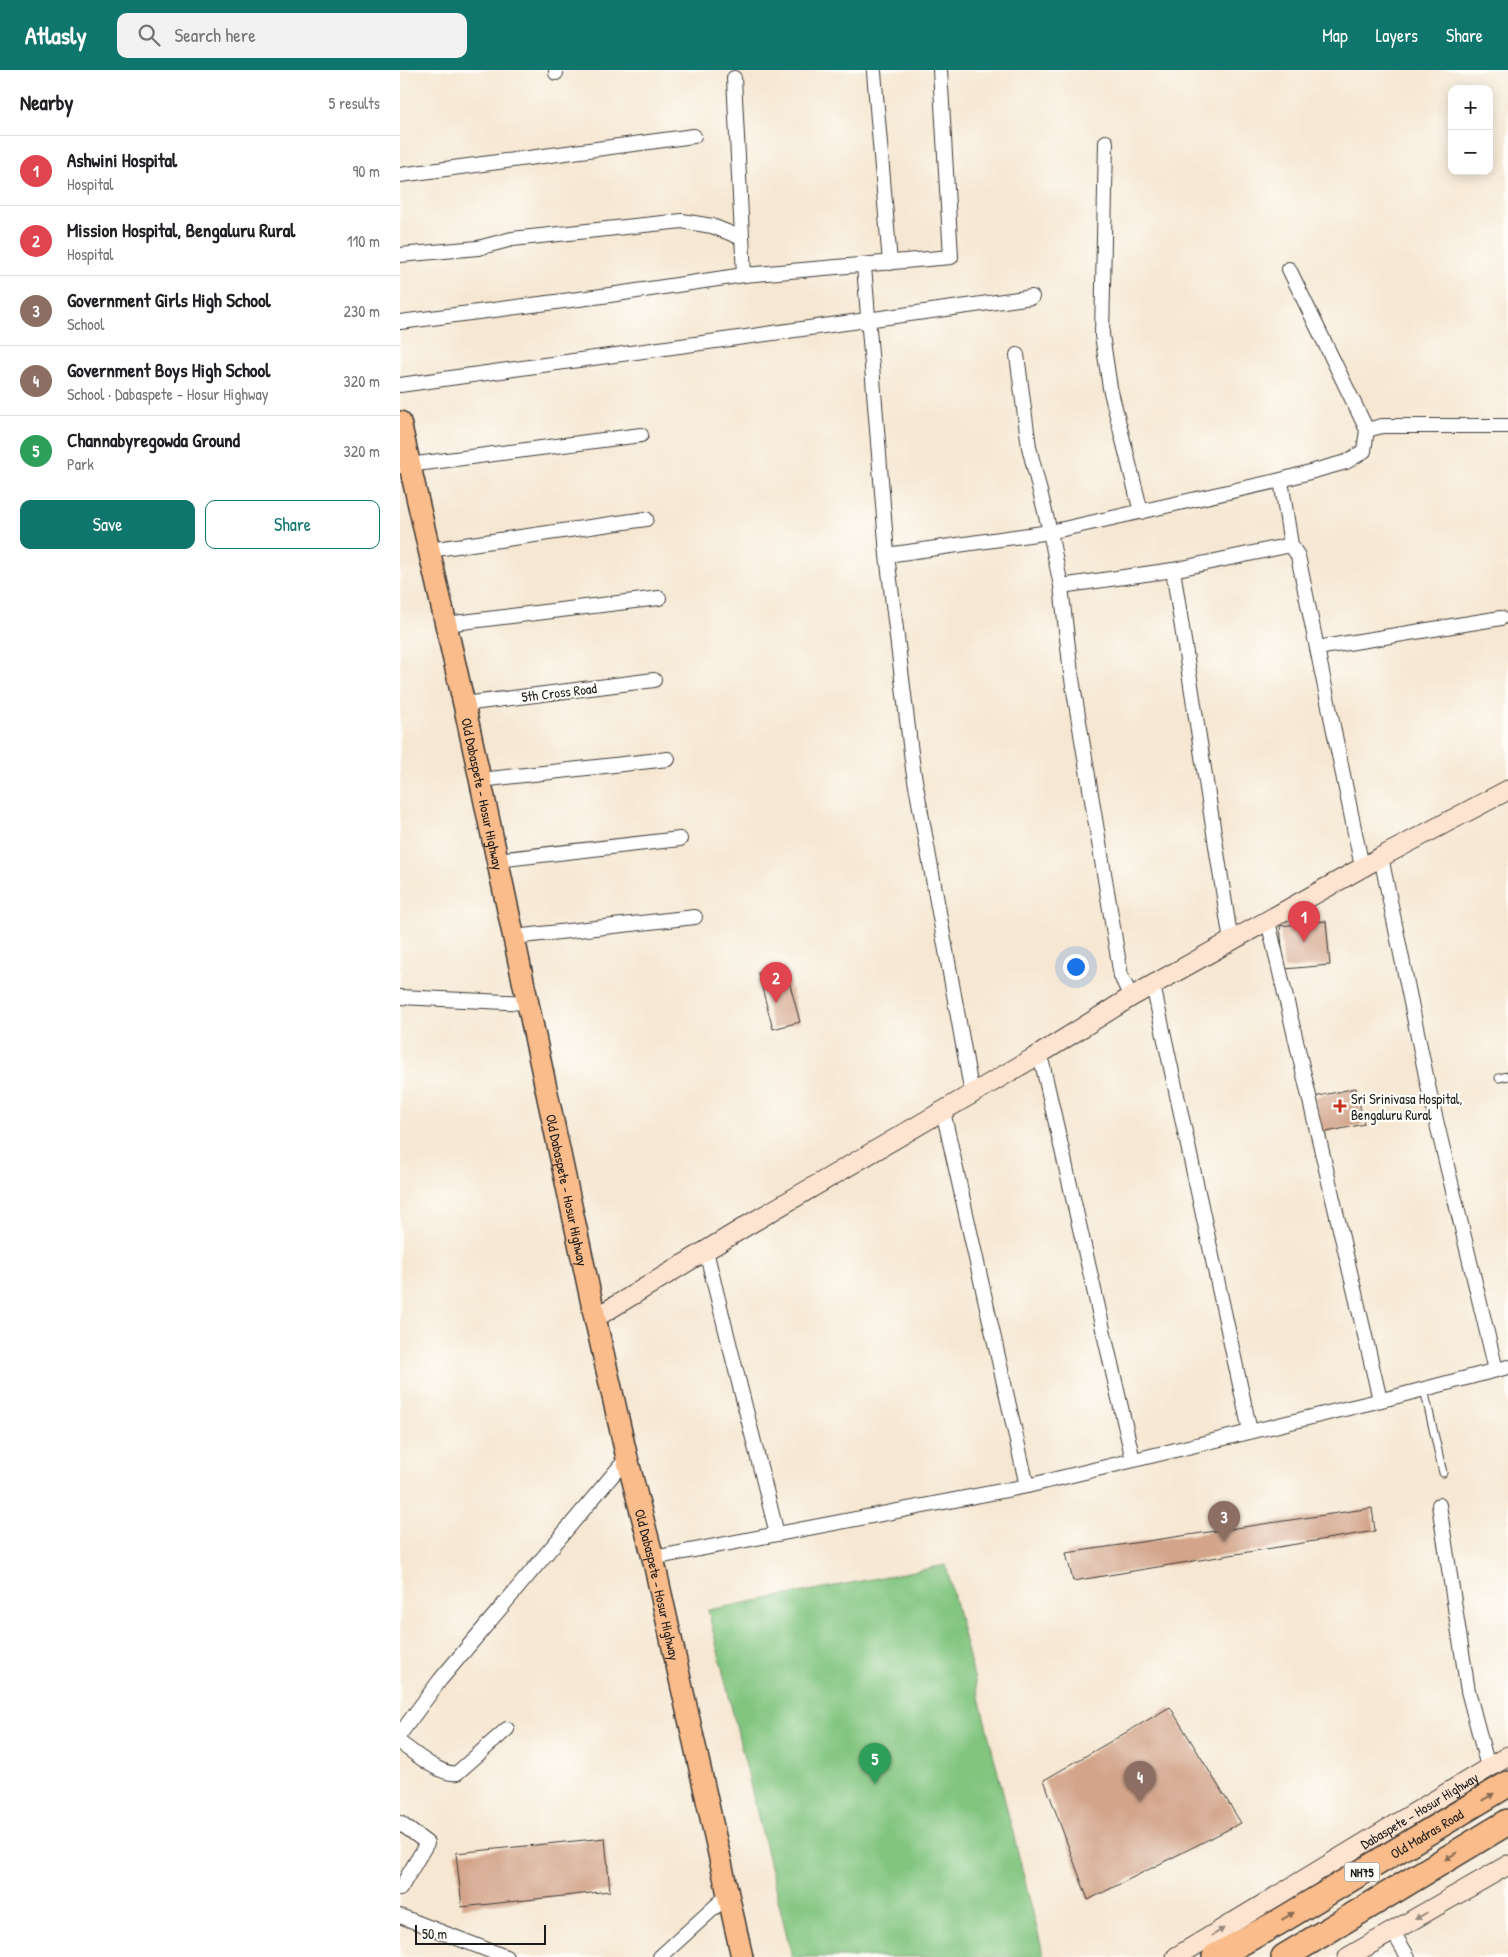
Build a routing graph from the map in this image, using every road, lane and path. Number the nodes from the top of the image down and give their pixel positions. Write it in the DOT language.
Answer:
graph roads {
  1 [pos="940,70"];
  2 [pos="874,72"];
  3 [pos="734,78"];
  4 [pos="694,136"];
  5 [pos="1106,142"];
  6 [pos="400,175"];
  7 [pos="742,238"];
  8 [pos="400,255"];
  9 [pos="890,263"];
  10 [pos="864,266"];
  11 [pos="1289,269"];
  12 [pos="744,275"];
  13 [pos="1032,297"];
  14 [pos="868,320"];
  15 [pos="400,322"];
  16 [pos="1017,355"];
  17 [pos="400,385"];
  18 [pos="400,422"];
  19 [pos="1508,426"];
  20 [pos="1367,430"];
  21 [pos="641,436"];
  22 [pos="404,465"];
  23 [pos="1282,480"];
  24 [pos="1141,512"];
  25 [pos="646,519"];
  26 [pos="1050,532"];
  27 [pos="1291,546"];
  28 [pos="429,550"];
  29 [pos="887,555"];
  30 [pos="1173,570"];
  31 [pos="1062,586"];
  32 [pos="659,598"];
  33 [pos="1501,618"];
  34 [pos="446,624"];
  35 [pos="1317,648"];
  36 [pos="654,680"];
  37 [pos="464,704"];
  38 [pos="668,759"];
  39 [pos="480,780"];
  40 [pos="1508,790"];
  41 [pos="680,839"];
  42 [pos="1381,857"];
  43 [pos="497,860"];
  44 [pos="1362,868"];
  45 [pos="695,916"];
  46 [pos="1268,921"];
  47 [pos="514,937"];
  48 [pos="1231,942"];
  49 [pos="1153,985"];
  50 [pos="400,997"];
  51 [pos="1131,997"];
  52 [pos="528,1003"];
  53 [pos="1040,1054"];
  54 [pos="1508,1076"];
  55 [pos="1499,1078"];
  56 [pos="972,1094"];
  57 [pos="943,1111"];
  58 [pos="706,1251"];
  59 [pos="595,1318"];
  60 [pos="1502,1368"];
  61 [pos="1424,1389"];
  62 [pos="1380,1400"];
  63 [pos="1250,1431"];
  64 [pos="627,1458"];
  65 [pos="1133,1460"];
  66 [pos="1443,1473"];
  67 [pos="1027,1486"];
  68 [pos="1439,1505"];
  69 [pos="777,1534"];
  70 [pos="653,1558"];
  71 [pos="507,1729"];
  72 [pos="400,1734"];
  73 [pos="400,1742"];
  74 [pos="1508,1756"];
  75 [pos="1488,1767"];
  76 [pos="1508,1784"];
  77 [pos="1508,1822"];
  78 [pos="400,1823"];
  79 [pos="1508,1865"];
  80 [pos="400,1889"];
  81 [pos="728,1895"];
  82 [pos="400,1916"];
  83 [pos="1393,1932"];
  84 [pos="506,1957"];
  85 [pos="660,1957"];
  86 [pos="742,1957"];
  87 [pos="1176,1957"];
  88 [pos="1215,1957"];
  89 [pos="1284,1957"];
  90 [pos="1348,1957"];
  91 [pos="1408,1957"];
  1 -- 9 [label="street"];
  2 -- 9 [label="street"];
  3 -- 7 [label="street"];
  4 -- 6 [label="street"];
  5 -- 24 [label="street"];
  7 -- 8 [label="street"];
  7 -- 12 [label="street"];
  9 -- 10 [label="street"];
  10 -- 12 [label="street"];
  10 -- 14 [label="street"];
  11 -- 20 [label="street"];
  12 -- 15 [label="street"];
  13 -- 14 [label="street"];
  14 -- 17 [label="street"];
  14 -- 29 [label="street"];
  16 -- 26 [label="street"];
  18 -- 22 [label="main road, Old Dabaspete - Hosur Highway"];
  19 -- 20 [label="street"];
  20 -- 23 [label="street"];
  21 -- 22 [label="street"];
  22 -- 28 [label="main road, Old Dabaspete - Hosur Highway"];
  23 -- 24 [label="street"];
  23 -- 27 [label="street"];
  24 -- 26 [label="street"];
  25 -- 28 [label="street"];
  26 -- 29 [label="street"];
  26 -- 31 [label="street"];
  27 -- 30 [label="street"];
  27 -- 35 [label="street"];
  28 -- 34 [label="main road, Old Dabaspete - Hosur Highway"];
  29 -- 56 [label="street"];
  30 -- 31 [label="street"];
  30 -- 48 [label="street"];
  31 -- 51 [label="street"];
  32 -- 34 [label="street"];
  33 -- 35 [label="street"];
  34 -- 37 [label="main road, Old Dabaspete - Hosur Highway"];
  35 -- 44 [label="street"];
  36 -- 37 [label="street, 5th Cross Road"];
  37 -- 39 [label="main road, Old Dabaspete - Hosur Highway"];
  38 -- 39 [label="street"];
  39 -- 43 [label="main road, Old Dabaspete - Hosur Highway"];
  40 -- 42 [label="street"];
  41 -- 43 [label="street"];
  42 -- 44 [label="street"];
  42 -- 60 [label="street"];
  43 -- 47 [label="main road, Old Dabaspete - Hosur Highway"];
  44 -- 46 [label="street"];
  45 -- 47 [label="street"];
  46 -- 48 [label="street"];
  46 -- 62 [label="street"];
  47 -- 52 [label="main road, Old Dabaspete - Hosur Highway"];
  48 -- 49 [label="street"];
  49 -- 51 [label="street"];
  49 -- 63 [label="street"];
  50 -- 52 [label="street"];
  51 -- 53 [label="street"];
  52 -- 59 [label="main road, Old Dabaspete - Hosur Highway"];
  53 -- 56 [label="street"];
  53 -- 65 [label="street"];
  54 -- 55 [label="lane"];
  56 -- 57 [label="street"];
  57 -- 58 [label="street"];
  57 -- 67 [label="street"];
  58 -- 59 [label="street"];
  58 -- 69 [label="street"];
  59 -- 64 [label="main road, Old Dabaspete - Hosur Highway"];
  60 -- 61 [label="street"];
  61 -- 62 [label="street"];
  61 -- 66 [label="lane"];
  62 -- 63 [label="street"];
  63 -- 65 [label="street"];
  64 -- 70 [label="main road, Old Dabaspete - Hosur Highway"];
  64 -- 72 [label="street"];
  65 -- 67 [label="street"];
  67 -- 69 [label="street"];
  68 -- 75 [label="street"];
  69 -- 70 [label="street"];
  70 -- 81 [label="main road, Old Dabaspete - Hosur Highway"];
  71 -- 73 [label="street"];
  74 -- 75 [label="street, Dabaspete - Hosur Highway"];
  87 -- 75 [label="street, Dabaspete - Hosur Highway, one-way"];
  88 -- 76 [label="highway, Old Madras Road / NH75, one-way"];
  77 -- 89 [label="highway, NH75, one-way"];
  78 -- 80 [label="street"];
  79 -- 83 [label="street, one-way"];
  81 -- 85 [label="street"];
  81 -- 86 [label="main road, Old Dabaspete - Hosur Highway"];
  82 -- 84 [label="street"];
  83 -- 90 [label="street"];
  83 -- 91 [label="street"];
}
